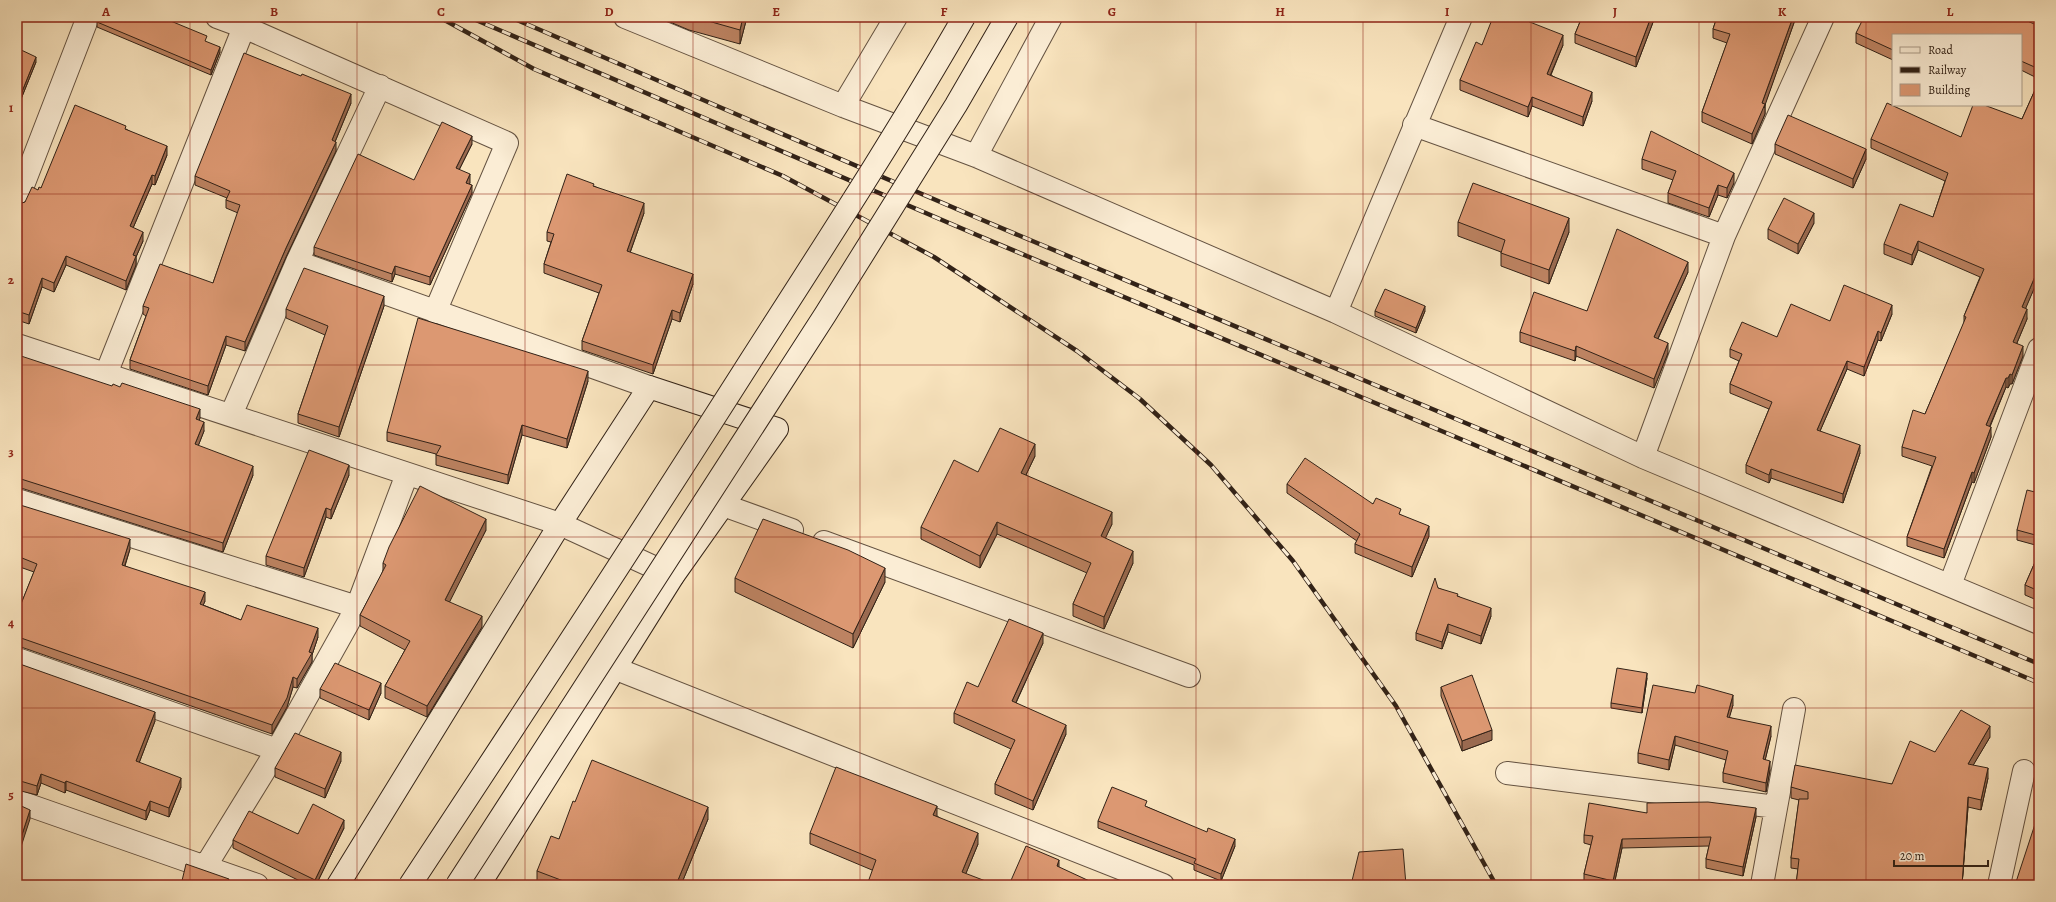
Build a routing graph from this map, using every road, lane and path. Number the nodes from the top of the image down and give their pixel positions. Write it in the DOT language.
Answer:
graph roads {
  1 [pos="88,17"];
  2 [pos="217,17"];
  3 [pos="625,17"];
  4 [pos="896,17"];
  5 [pos="964,17"];
  6 [pos="1007,17"];
  7 [pos="1051,17"];
  8 [pos="1461,17"];
  9 [pos="1823,17"];
  10 [pos="244,28"];
  11 [pos="380,86"];
  12 [pos="843,106"];
  13 [pos="1414,125"];
  14 [pos="976,156"];
  15 [pos="17,201"];
  16 [pos="1724,236"];
  17 [pos="297,262"];
  18 [pos="434,312"];
  19 [pos="1336,312"];
  20 [pos="17,345"];
  21 [pos="2039,349"];
  22 [pos="106,374"];
  23 [pos="649,387"];
  24 [pos="231,415"];
  25 [pos="1643,457"];
  26 [pos="407,474"];
  27 [pos="17,500"];
  28 [pos="723,505"];
  29 [pos="560,524"];
  30 [pos="673,576"];
  31 [pos="1950,585"];
  32 [pos="357,607"];
  33 [pos="2039,623"];
  34 [pos="17,659"];
  35 [pos="614,668"];
  36 [pos="1189,676"];
  37 [pos="1794,709"];
  38 [pos="277,750"];
  39 [pos="2024,771"];
  40 [pos="1507,773"];
  41 [pos="17,801"];
  42 [pos="1776,807"];
  43 [pos="205,867"];
  44 [pos="257,885"];
  45 [pos="338,885"];
  46 [pos="410,885"];
  47 [pos="457,885"];
  48 [pos="479,885"];
  49 [pos="1163,885"];
  50 [pos="1762,885"];
  51 [pos="1999,885"];
  1 -- 15 [label="street"];
  2 -- 10 [label="street"];
  3 -- 12 [label="street"];
  4 -- 12 [label="street"];
  5 -- 46 [label="street, bridge"];
  6 -- 47 [label="street, bridge"];
  7 -- 14 [label="street"];
  8 -- 13 [label="street"];
  9 -- 16 [label="street"];
  10 -- 11 [label="street"];
  10 -- 22 [label="street"];
  11 -- 17 [label="street"];
  11 -- 18 [label="street"];
  12 -- 14 [label="street"];
  13 -- 16 [label="street"];
  13 -- 19 [label="street"];
  14 -- 19 [label="street"];
  16 -- 25 [label="street"];
  17 -- 18 [label="street"];
  17 -- 24 [label="street"];
  18 -- 23 [label="street"];
  19 -- 25 [label="street"];
  20 -- 22 [label="street"];
  21 -- 31 [label="street"];
  22 -- 24 [label="street"];
  23 -- 28 [label="street"];
  23 -- 29 [label="street"];
  24 -- 26 [label="street"];
  25 -- 31 [label="street"];
  26 -- 29 [label="street"];
  26 -- 32 [label="street"];
  27 -- 32 [label="street"];
  28 -- 30 [label="street"];
  28 -- 36 [label="street"];
  29 -- 30 [label="street"];
  29 -- 45 [label="street"];
  30 -- 35 [label="street"];
  31 -- 33 [label="street"];
  32 -- 38 [label="street"];
  34 -- 38 [label="street"];
  35 -- 48 [label="street"];
  35 -- 49 [label="street"];
  37 -- 42 [label="street"];
  38 -- 43 [label="street"];
  39 -- 51 [label="street"];
  40 -- 42 [label="street"];
  41 -- 43 [label="street"];
  42 -- 50 [label="street"];
  43 -- 44 [label="street"];
}
